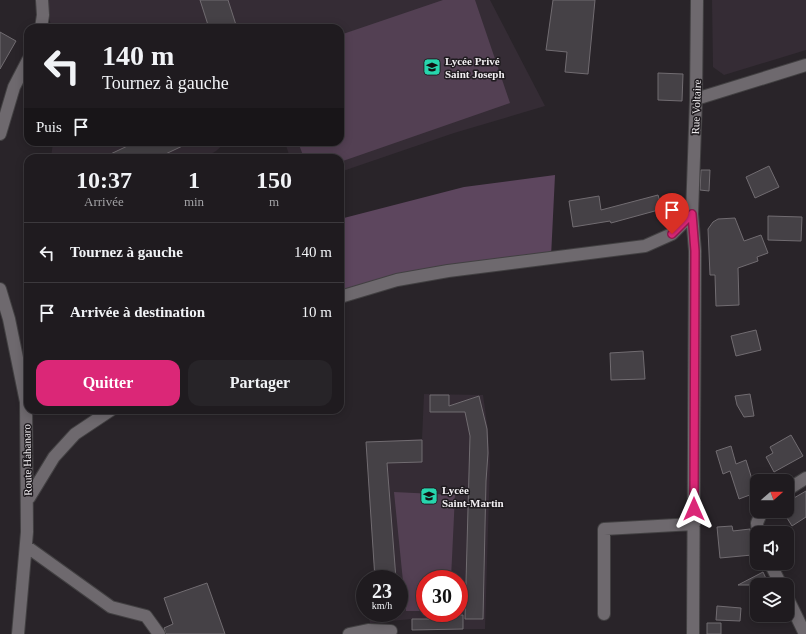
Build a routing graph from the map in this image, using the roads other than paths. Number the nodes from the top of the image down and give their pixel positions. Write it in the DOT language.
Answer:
graph roads {
  1 [pos="42,0"];
  2 [pos="696,0"];
  3 [pos="42,24"];
  4 [pos="806,65"];
  5 [pos="24,68"];
  6 [pos="696,99"];
  7 [pos="2,113"];
  8 [pos="0,134"];
  9 [pos="692,214"];
  10 [pos="0,289"];
  11 [pos="344,296"];
  12 [pos="24,392"];
  13 [pos="26,414"];
  14 [pos="105,414"];
  15 [pos="806,478"];
  16 [pos="794,486"];
  17 [pos="28,499"];
  18 [pos="694,524"];
  19 [pos="26,546"];
  20 [pos="794,611"];
  21 [pos="604,614"];
  22 [pos="391,631"];
  23 [pos="18,634"];
  24 [pos="159,634"];
  25 [pos="349,634"];
  26 [pos="693,634"];
  27 [pos="805,634"];
  1 -- 3 [label="street"];
  2 -- 6 [label="street, Rue Voltaire"];
  4 -- 6 [label="street"];
  5 -- 7 [label="street"];
  6 -- 9 [label="street, Rue Voltaire"];
  7 -- 8 [label="street"];
  9 -- 11 [label="street"];
  9 -- 18 [label="street, Rue Voltaire"];
  10 -- 12 [label="street, Route Hahanaro"];
  13 -- 17 [label="street, Route Hahanaro"];
  14 -- 17 [label="street"];
  15 -- 16 [label="street"];
  17 -- 19 [label="street, Route Hahanaro"];
  18 -- 21 [label="street"];
  18 -- 26 [label="street, Rue Voltaire"];
  19 -- 23 [label="street, Route Hahanaro"];
  19 -- 24 [label="street"];
  20 -- 27 [label="street"];
  22 -- 25 [label="street"];
}
